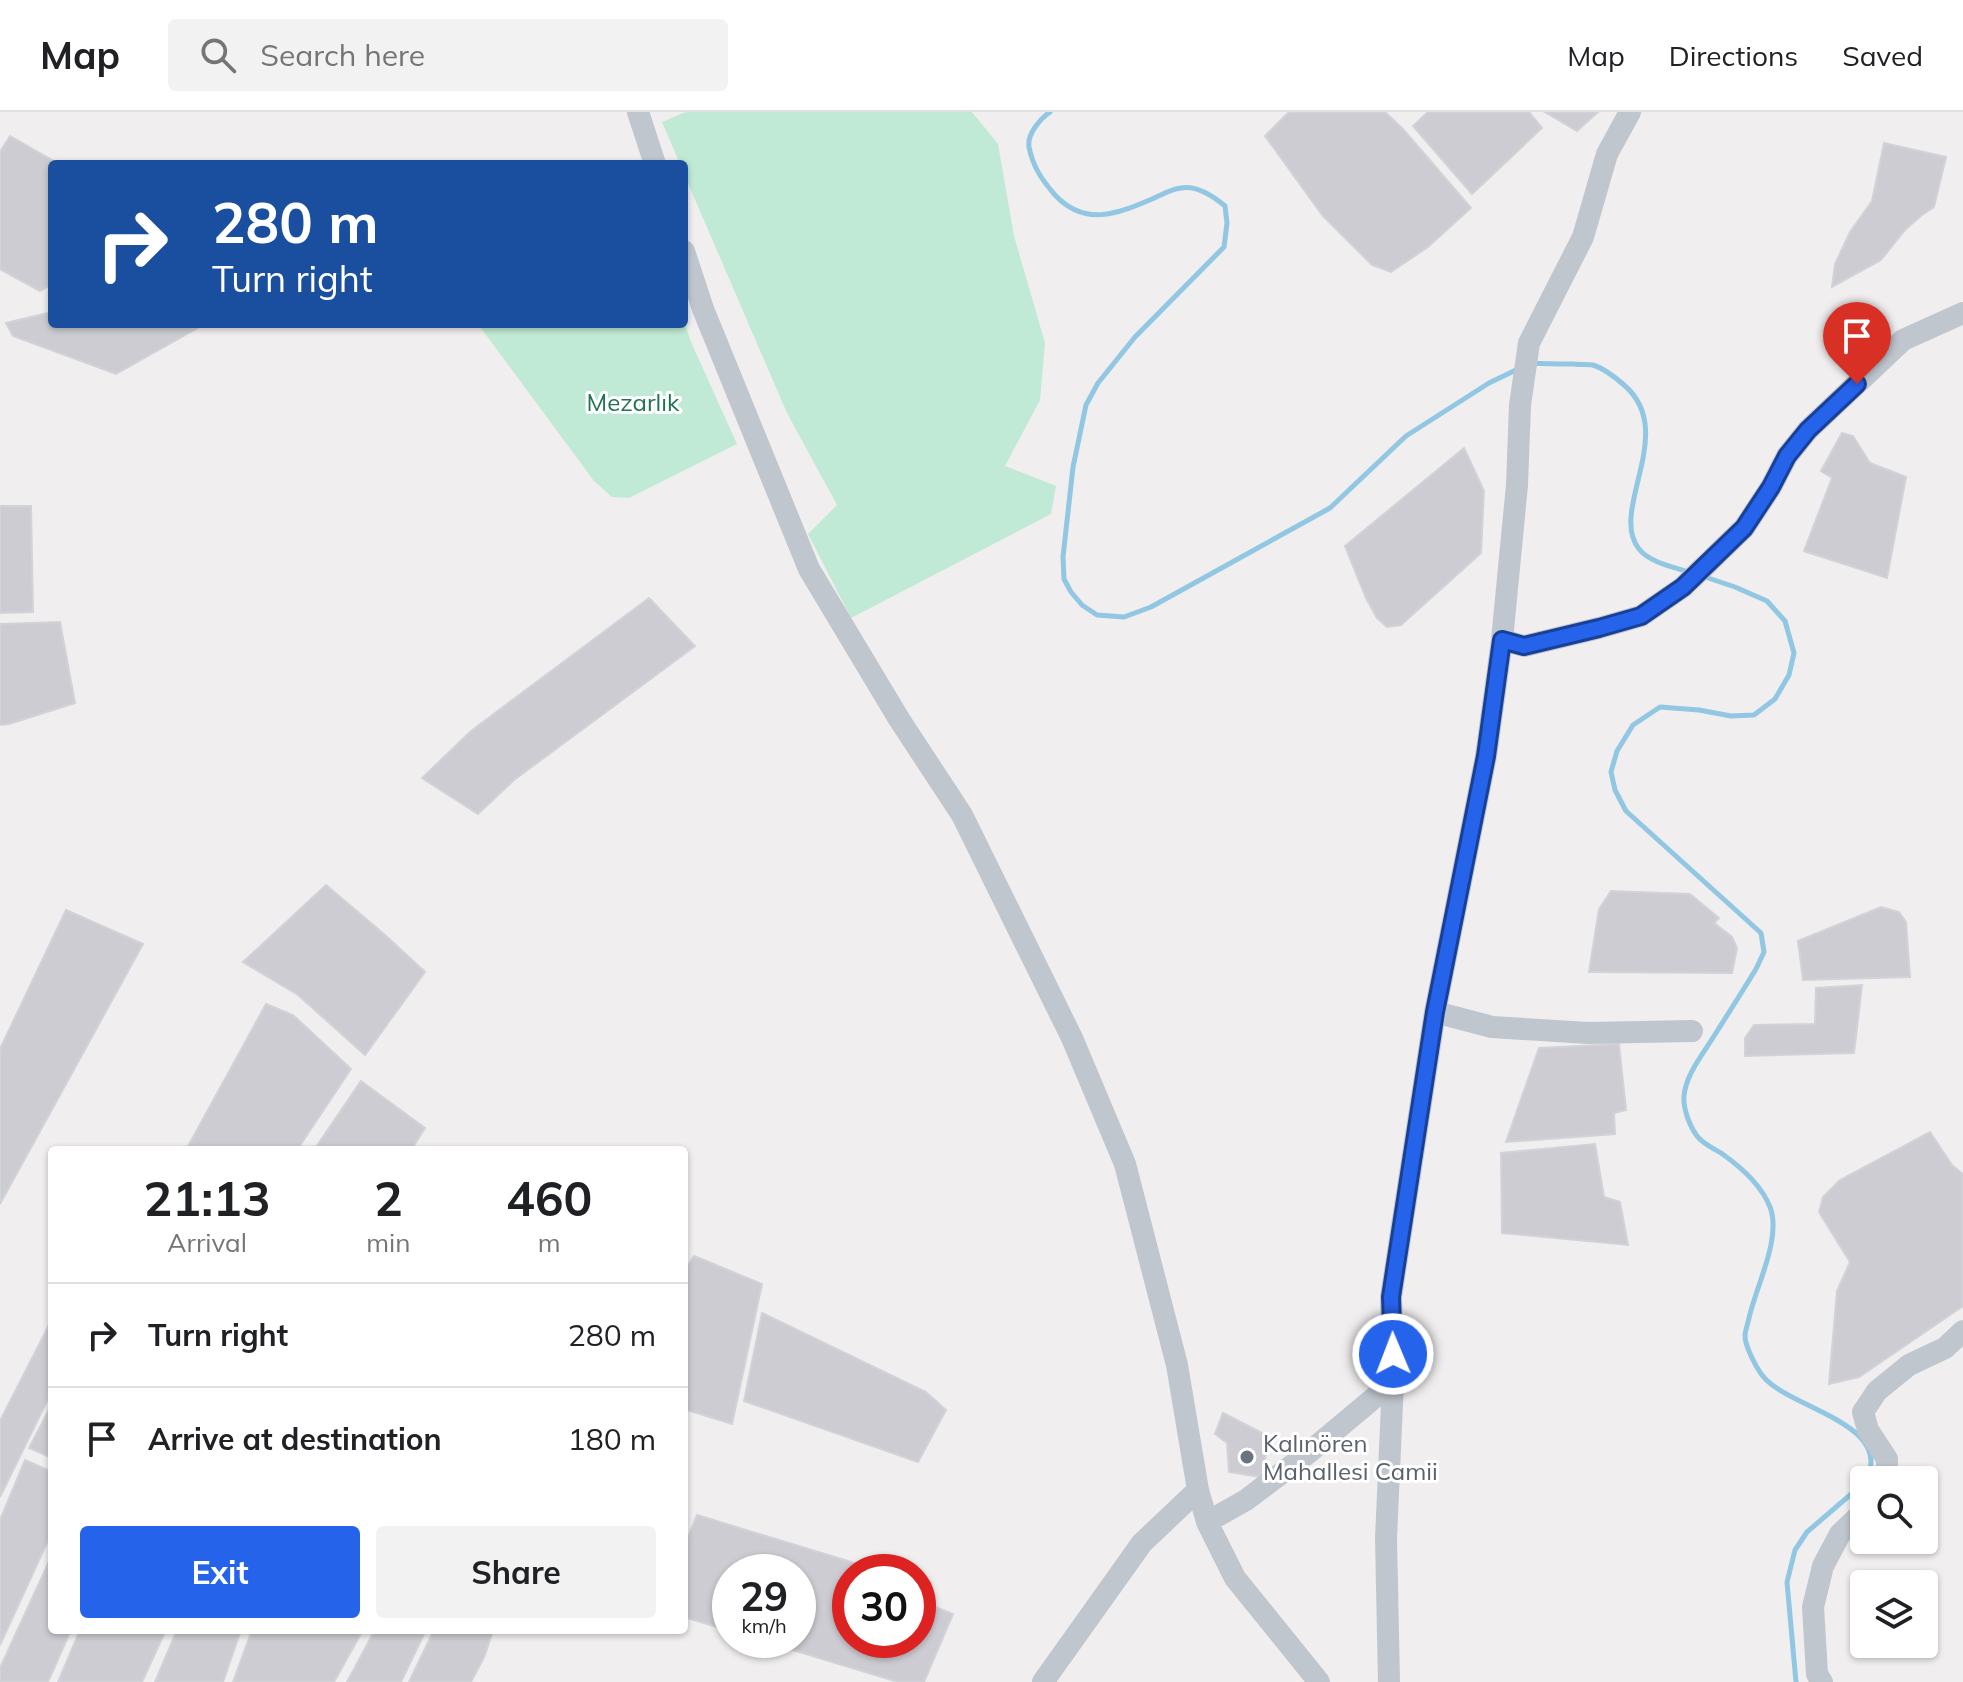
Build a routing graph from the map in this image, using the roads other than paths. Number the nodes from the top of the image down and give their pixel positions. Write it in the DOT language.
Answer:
graph roads {
  1 [pos="638,112"];
  2 [pos="1630,112"];
  3 [pos="654,160"];
  4 [pos="688,263"];
  5 [pos="1963,313"];
  6 [pos="1502,640"];
  7 [pos="1435,1012"];
  8 [pos="1692,1031"];
  9 [pos="1963,1331"];
  10 [pos="1393,1382"];
  11 [pos="1887,1466"];
  12 [pos="1198,1490"];
  13 [pos="1207,1522"];
  14 [pos="1850,1524"];
  15 [pos="1043,1682"];
  16 [pos="1319,1682"];
  17 [pos="1389,1682"];
  18 [pos="1822,1682"];
  1 -- 3 [label="street"];
  2 -- 6 [label="street"];
  4 -- 12 [label="street"];
  5 -- 6 [label="street"];
  6 -- 7 [label="street"];
  7 -- 8 [label="street"];
  7 -- 10 [label="street"];
  9 -- 11 [label="street"];
  10 -- 13 [label="street"];
  10 -- 17 [label="street"];
  12 -- 13 [label="street"];
  12 -- 15 [label="street"];
  13 -- 16 [label="street"];
  14 -- 18 [label="street"];
}
